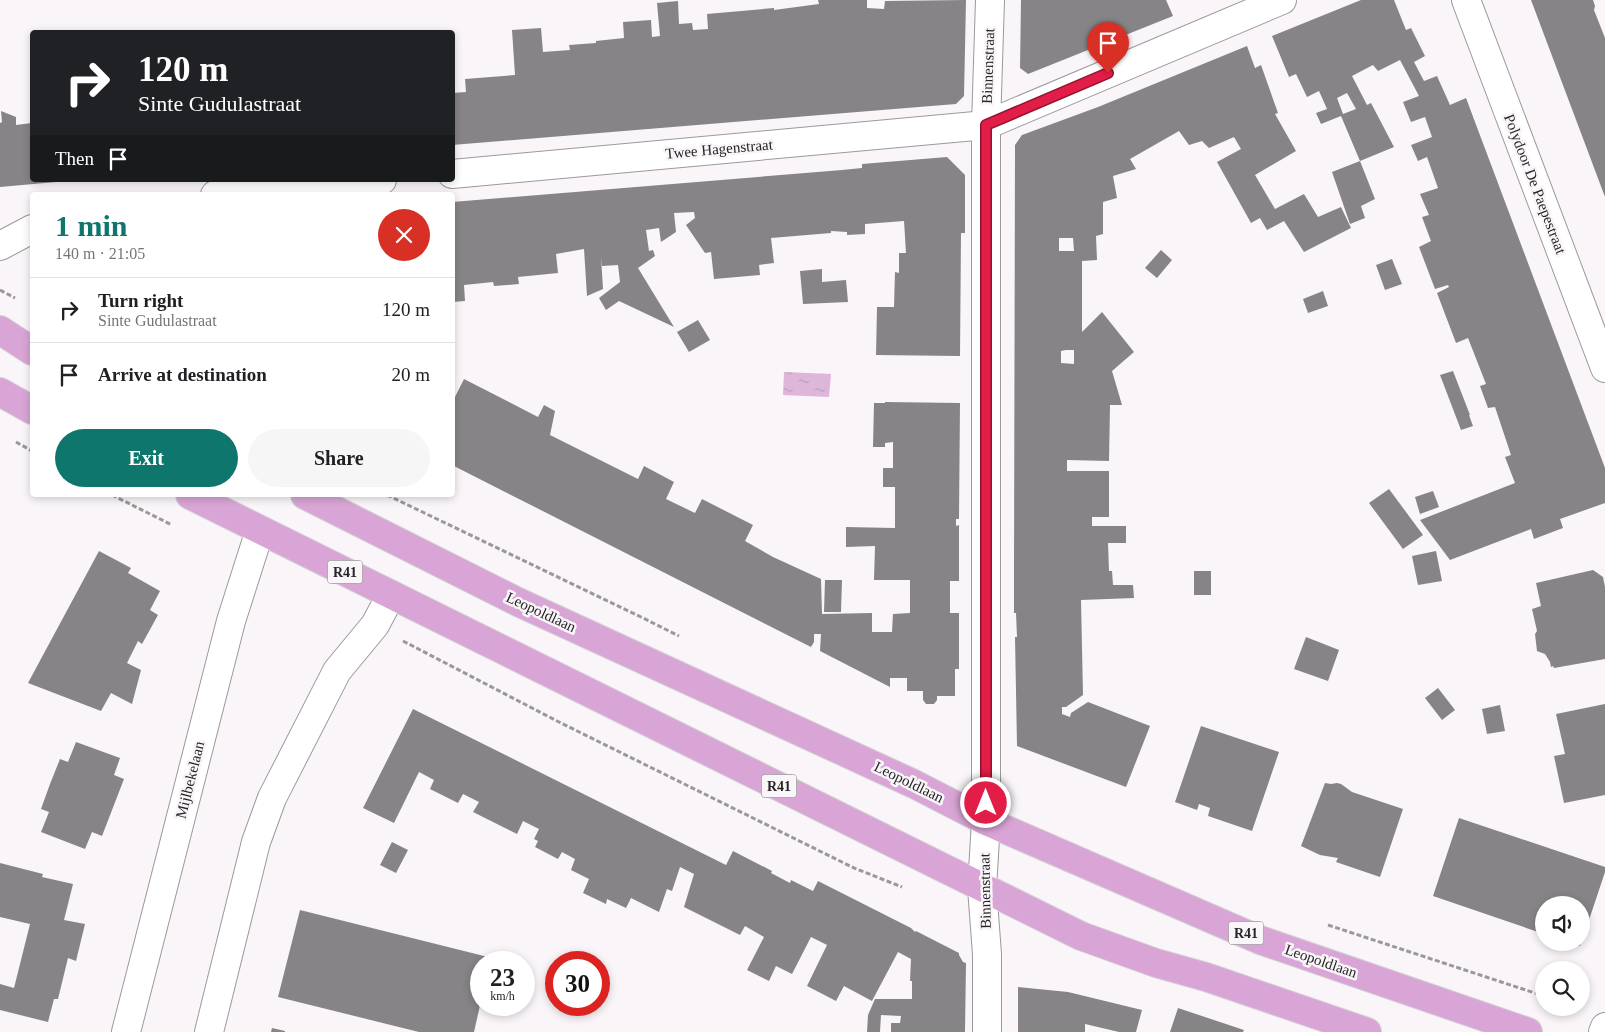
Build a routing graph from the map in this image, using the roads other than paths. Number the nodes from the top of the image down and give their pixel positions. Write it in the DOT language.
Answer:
graph roads {
  1 [pos="990,0"];
  2 [pos="1282,0"];
  3 [pos="1466,0"];
  4 [pos="986,125"];
  5 [pos="455,174"];
  6 [pos="360,182"];
  7 [pos="248,192"];
  8 [pos="30,236"];
  9 [pos="0,246"];
  10 [pos="0,330"];
  11 [pos="30,350"];
  12 [pos="1605,368"];
  13 [pos="0,392"];
  14 [pos="30,409"];
  15 [pos="194,497"];
  16 [pos="309,497"];
  17 [pos="260,530"];
  18 [pos="391,595"];
  19 [pos="986,821"];
  20 [pos="982,888"];
  21 [pos="1605,1027"];
  22 [pos="126,1032"];
  23 [pos="209,1032"];
  24 [pos="987,1032"];
  25 [pos="1367,1032"];
  26 [pos="1528,1032"];
  27 [pos="1603,1032"];
  1 -- 4 [label="street, Binnenstraat"];
  2 -- 4 [label="street, Twee Hagenstraat"];
  3 -- 12 [label="street, Polydoor De Paepestraat"];
  4 -- 5 [label="street, Twee Hagenstraat"];
  4 -- 19 [label="street, Binnenstraat"];
  6 -- 7 [label="street"];
  8 -- 9 [label="street"];
  10 -- 11 [label="main road"];
  13 -- 14 [label="main road"];
  15 -- 17 [label="main road, R41"];
  16 -- 19 [label="main road, Leopoldlaan / R41"];
  17 -- 18 [label="main road, R41"];
  17 -- 22 [label="street, Mijlbekelaan"];
  18 -- 20 [label="main road, R41"];
  18 -- 23 [label="street"];
  19 -- 20 [label="street, Binnenstraat"];
  19 -- 26 [label="main road, Leopoldlaan / R41"];
  20 -- 24 [label="street, Binnenstraat"];
  20 -- 25 [label="main road, R41"];
  21 -- 27 [label="street"];
}
